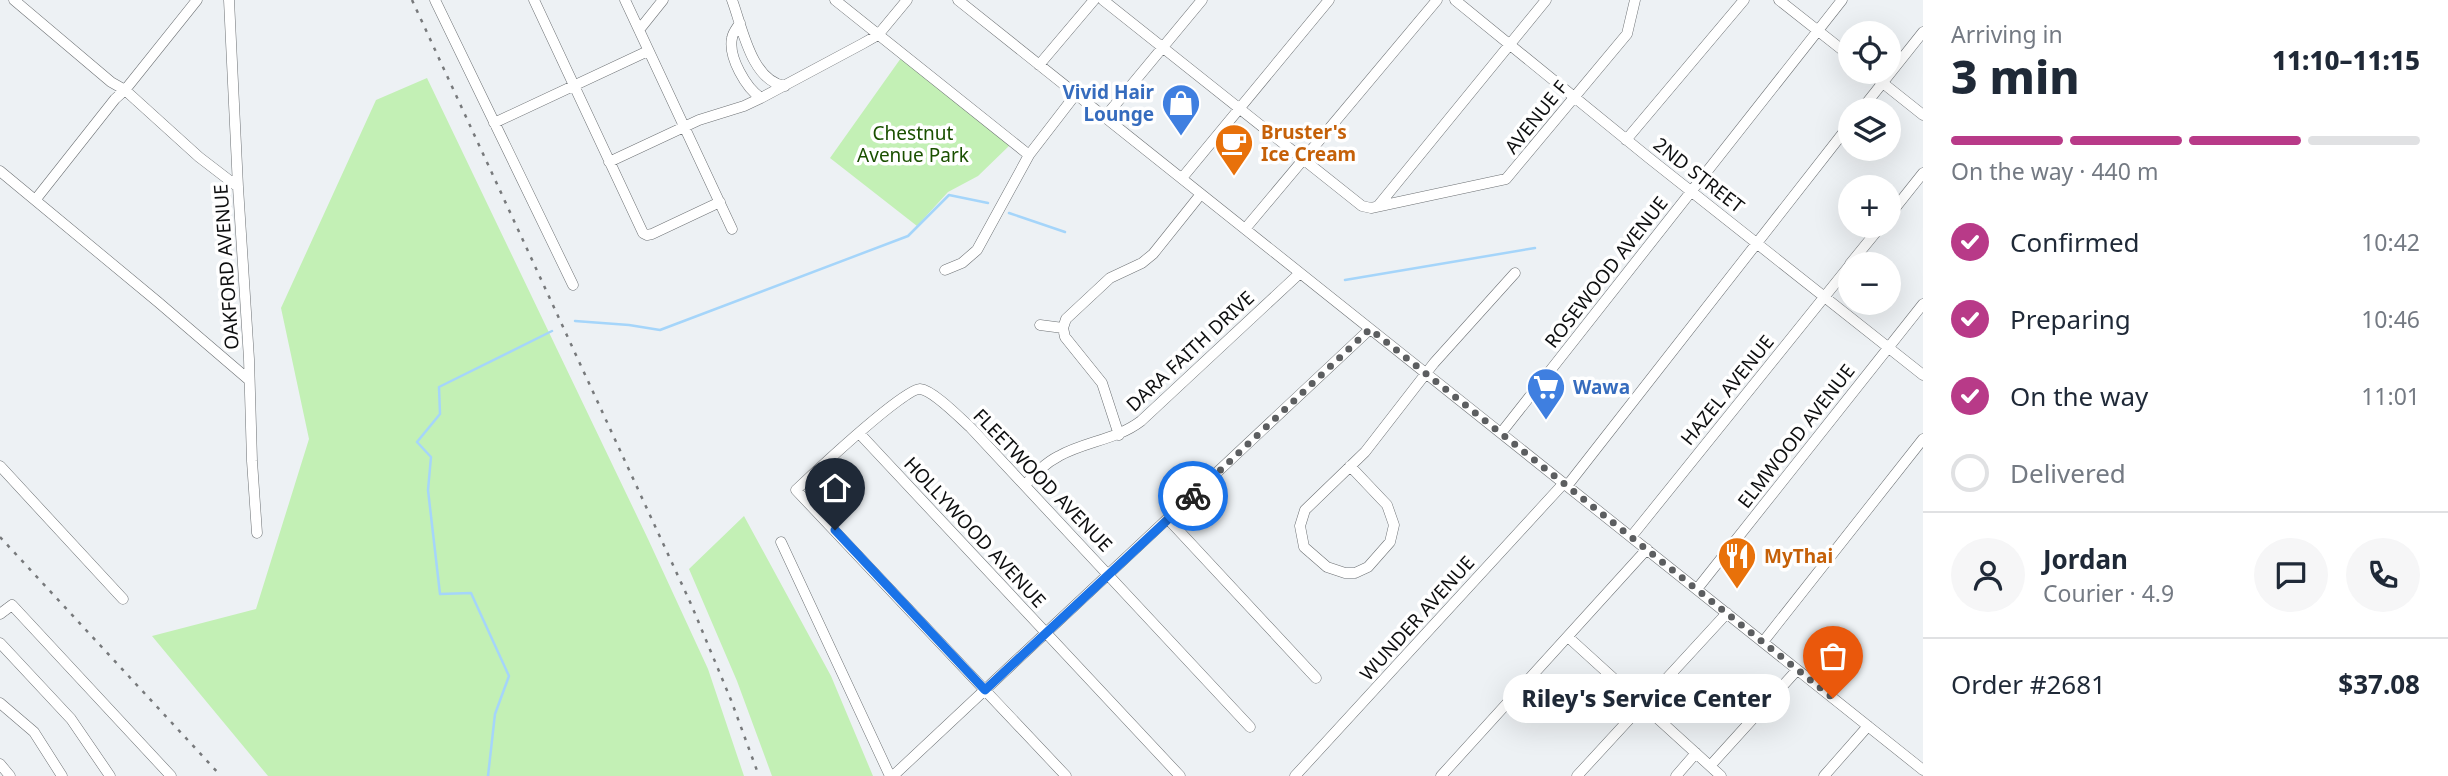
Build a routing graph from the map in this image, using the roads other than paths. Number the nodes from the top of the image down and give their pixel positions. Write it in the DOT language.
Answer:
graph roads {
  1 [pos="14,0"];
  2 [pos="229,0"];
  3 [pos="435,0"];
  4 [pos="534,0"];
  5 [pos="625,0"];
  6 [pos="663,0"];
  7 [pos="733,0"];
  8 [pos="835,0"];
  9 [pos="907,0"];
  10 [pos="1094,0"];
  11 [pos="1103,0"];
  12 [pos="1202,0"];
  13 [pos="1329,0"];
  14 [pos="1437,0"];
  15 [pos="1455,0"];
  16 [pos="1546,0"];
  17 [pos="1635,0"];
  18 [pos="1744,0"];
  19 [pos="1779,0"];
  20 [pos="1842,0"];
  21 [pos="190,2"];
  22 [pos="965,2"];
  23 [pos="740,23"];
  24 [pos="639,30"];
  25 [pos="1818,31"];
  26 [pos="1923,32"];
  27 [pos="878,35"];
  28 [pos="1510,44"];
  29 [pos="1838,47"];
  30 [pos="1163,48"];
  31 [pos="648,51"];
  32 [pos="1901,60"];
  33 [pos="1039,65"];
  34 [pos="1882,84"];
  35 [pos="1884,84"];
  36 [pos="573,86"];
  37 [pos="785,86"];
  38 [pos="125,90"];
  39 [pos="1076,94"];
  40 [pos="761,98"];
  41 [pos="1574,98"];
  42 [pos="1871,98"];
  43 [pos="1238,108"];
  44 [pos="1923,115"];
  45 [pos="1105,117"];
  46 [pos="494,122"];
  47 [pos="684,127"];
  48 [pos="1626,139"];
  49 [pos="1838,139"];
  50 [pos="1029,155"];
  51 [pos="1305,158"];
  52 [pos="610,162"];
  53 [pos="0,171"];
  54 [pos="1923,173"];
  55 [pos="1182,178"];
  56 [pos="238,187"];
  57 [pos="1692,191"];
  58 [pos="1201,194"];
  59 [pos="36,199"];
  60 [pos="1901,201"];
  61 [pos="720,202"];
  62 [pos="1378,206"];
  63 [pos="732,229"];
  64 [pos="1245,229"];
  65 [pos="1871,238"];
  66 [pos="1757,244"];
  67 [pos="1860,252"];
  68 [pos="945,270"];
  69 [pos="1300,272"];
  70 [pos="1515,274"];
  71 [pos="1838,279"];
  72 [pos="573,285"];
  73 [pos="1824,297"];
  74 [pos="1923,304"];
  75 [pos="1040,325"];
  76 [pos="1063,328"];
  77 [pos="1370,329"];
  78 [pos="1888,347"];
  79 [pos="1426,373"];
  80 [pos="1923,375"];
  81 [pos="249,380"];
  82 [pos="859,433"];
  83 [pos="1502,433"];
  84 [pos="1119,435"];
  85 [pos="1923,439"];
  86 [pos="0,466"];
  87 [pos="1350,466"];
  88 [pos="1565,484"];
  89 [pos="1025,485"];
  90 [pos="1168,519"];
  91 [pos="257,533"];
  92 [pos="1631,537"];
  93 [pos="781,542"];
  94 [pos="1647,549"];
  95 [pos="1109,575"];
  96 [pos="1697,589"];
  97 [pos="123,599"];
  98 [pos="1727,613"];
  99 [pos="0,614"];
  100 [pos="1046,633"];
  101 [pos="1569,637"];
  102 [pos="1763,642"];
  103 [pos="0,643"];
  104 [pos="1797,670"];
  105 [pos="1316,678"];
  106 [pos="985,690"];
  107 [pos="0,703"];
  108 [pos="1643,704"];
  109 [pos="1868,726"];
  110 [pos="1250,727"];
  111 [pos="1696,753"];
  112 [pos="0,764"];
  113 [pos="1710,766"];
  114 [pos="1922,767"];
  115 [pos="10,776"];
  116 [pos="62,776"];
  117 [pos="110,776"];
  118 [pos="171,776"];
  119 [pos="891,776"];
  120 [pos="1066,776"];
  121 [pos="1180,776"];
  122 [pos="1295,776"];
  123 [pos="1441,776"];
  124 [pos="1577,776"];
  125 [pos="1676,776"];
  126 [pos="1721,776"];
  127 [pos="1824,776"];
  1 -- 38 [label="street"];
  2 -- 56 [label="street, OAKFORD AVENUE"];
  3 -- 46 [label="street"];
  4 -- 36 [label="street"];
  5 -- 24 [label="street"];
  6 -- 24 [label="street"];
  7 -- 23 [label="street"];
  8 -- 27 [label="street"];
  9 -- 27 [label="street"];
  10 -- 33 [label="street"];
  11 -- 30 [label="street"];
  12 -- 30 [label="street"];
  13 -- 43 [label="street"];
  14 -- 51 [label="street"];
  15 -- 28 [label="street, 2ND STREET"];
  16 -- 28 [label="street"];
  17 -- 41 [label="street, AVENUE F"];
  18 -- 48 [label="street"];
  19 -- 25 [label="street"];
  20 -- 25 [label="street, ROSEWOOD AVENUE"];
  21 -- 38 [label="street"];
  22 -- 33 [label="street"];
  23 -- 37 [label="street"];
  23 -- 40 [label="street"];
  24 -- 31 [label="street"];
  25 -- 29 [label="street"];
  25 -- 57 [label="street, ROSEWOOD AVENUE"];
  26 -- 32 [label="street"];
  27 -- 37 [label="street"];
  27 -- 50 [label="street"];
  28 -- 41 [label="street, 2ND STREET"];
  28 -- 62 [label="street"];
  30 -- 43 [label="street"];
  30 -- 45 [label="street"];
  31 -- 36 [label="street"];
  31 -- 47 [label="street"];
  33 -- 39 [label="street"];
  34 -- 42 [label="street"];
  35 -- 44 [label="street"];
  36 -- 46 [label="street"];
  36 -- 52 [label="street"];
  37 -- 40 [label="street"];
  38 -- 56 [label="street"];
  38 -- 59 [label="street"];
  39 -- 45 [label="street"];
  39 -- 50 [label="street"];
  40 -- 47 [label="street"];
  41 -- 48 [label="street, 2ND STREET"];
  41 -- 62 [label="street, AVENUE F"];
  43 -- 51 [label="street"];
  43 -- 55 [label="street"];
  45 -- 55 [label="street"];
  46 -- 72 [label="street"];
  47 -- 52 [label="street"];
  47 -- 61 [label="street"];
  48 -- 57 [label="street, 2ND STREET"];
  49 -- 66 [label="street, WUNDER AVENUE"];
  50 -- 68 [label="street"];
  51 -- 62 [label="street"];
  51 -- 64 [label="street"];
  52 -- 61 [label="street"];
  53 -- 59 [label="street"];
  54 -- 60 [label="street"];
  55 -- 58 [label="street"];
  56 -- 81 [label="street, OAKFORD AVENUE"];
  57 -- 66 [label="street, 2ND STREET"];
  57 -- 83 [label="street, ROSEWOOD AVENUE"];
  58 -- 64 [label="street"];
  58 -- 76 [label="street"];
  59 -- 81 [label="street"];
  61 -- 63 [label="street"];
  64 -- 69 [label="street"];
  65 -- 67 [label="street, HAZEL AVENUE"];
  66 -- 73 [label="street, 2ND STREET"];
  66 -- 88 [label="street, WUNDER AVENUE"];
  69 -- 77 [label="street"];
  69 -- 84 [label="street, DARA FAITH DRIVE"];
  70 -- 79 [label="street"];
  71 -- 73 [label="street, HAZEL AVENUE"];
  73 -- 78 [label="street, 2ND STREET"];
  73 -- 92 [label="street, HAZEL AVENUE"];
  74 -- 78 [label="street, ELMWOOD AVENUE"];
  75 -- 76 [label="street"];
  76 -- 84 [label="street"];
  77 -- 79 [label="street"];
  77 -- 90 [label="street"];
  78 -- 80 [label="street, 2ND STREET"];
  78 -- 96 [label="street, ELMWOOD AVENUE"];
  79 -- 83 [label="street"];
  79 -- 87 [label="street"];
  81 -- 91 [label="street, OAKFORD AVENUE"];
  82 -- 89 [label="street, FLEETWOOD AVENUE"];
  82 -- 100 [label="street, HOLLYWOOD AVENUE"];
  82 -- 106 [label="street"];
  83 -- 88 [label="street"];
  84 -- 89 [label="street, DARA FAITH DRIVE"];
  85 -- 102 [label="street"];
  86 -- 97 [label="street"];
  87 -- 87 [label="street"];
  88 -- 92 [label="street"];
  88 -- 122 [label="street, WUNDER AVENUE"];
  89 -- 95 [label="street, FLEETWOOD AVENUE"];
  90 -- 95 [label="street"];
  90 -- 105 [label="street"];
  92 -- 94 [label="street"];
  93 -- 119 [label="street"];
  94 -- 96 [label="street"];
  94 -- 101 [label="street"];
  95 -- 100 [label="street"];
  95 -- 110 [label="street, FLEETWOOD AVENUE"];
  96 -- 98 [label="street"];
  98 -- 102 [label="street"];
  98 -- 108 [label="street"];
  99 -- 118 [label="street"];
  100 -- 106 [label="street"];
  100 -- 121 [label="street, HOLLYWOOD AVENUE"];
  101 -- 108 [label="street"];
  101 -- 123 [label="street"];
  102 -- 104 [label="street"];
  103 -- 117 [label="street"];
  104 -- 109 [label="street"];
  104 -- 113 [label="street"];
  106 -- 119 [label="street"];
  106 -- 120 [label="street"];
  107 -- 116 [label="street"];
  108 -- 111 [label="street"];
  108 -- 124 [label="street"];
  109 -- 114 [label="street"];
  109 -- 127 [label="street"];
  111 -- 113 [label="street"];
  111 -- 125 [label="street"];
  112 -- 115 [label="street"];
  113 -- 126 [label="street"];
}
